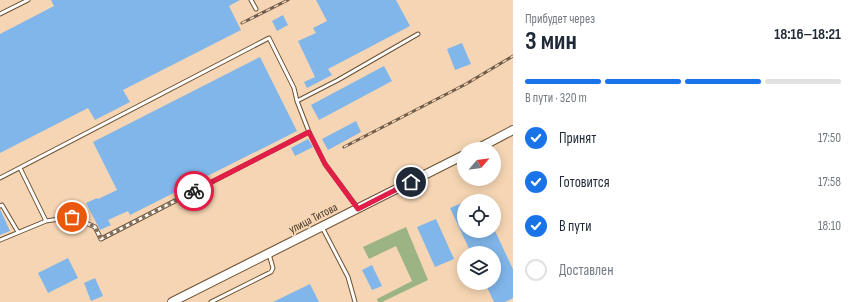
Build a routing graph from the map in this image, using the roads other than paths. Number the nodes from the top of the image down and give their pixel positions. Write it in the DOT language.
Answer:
graph roads {
  1 [pos="28,0"];
  2 [pos="252,0"];
  3 [pos="256,9"];
  4 [pos="0,14"];
  5 [pos="418,34"];
  6 [pos="297,101"];
  7 [pos="513,130"];
  8 [pos="309,132"];
  9 [pos="490,142"];
  10 [pos="457,159"];
  11 [pos="20,168"];
  12 [pos="0,178"];
  13 [pos="0,206"];
  14 [pos="358,209"];
  15 [pos="46,221"];
  16 [pos="322,227"];
  17 [pos="18,232"];
  18 [pos="0,240"];
  19 [pos="269,254"];
  20 [pos="172,302"];
  21 [pos="211,302"];
  22 [pos="355,302"];
  1 -- 4 [label="lane"];
  2 -- 3 [label="lane"];
  5 -- 6 [label="lane"];
  6 -- 8 [label="lane"];
  6 -- 11 [label="lane"];
  7 -- 9 [label="main road"];
  8 -- 14 [label="lane"];
  8 -- 15 [label="lane"];
  10 -- 14 [label="main road, улица Титова"];
  11 -- 12 [label="lane"];
  11 -- 15 [label="lane"];
  13 -- 17 [label="lane"];
  14 -- 16 [label="main road, улица Титова"];
  15 -- 17 [label="lane"];
  16 -- 19 [label="main road, улица Титова"];
  16 -- 22 [label="lane"];
  17 -- 18 [label="lane"];
  19 -- 20 [label="main road, улица Титова"];
  19 -- 21 [label="lane"];
}
